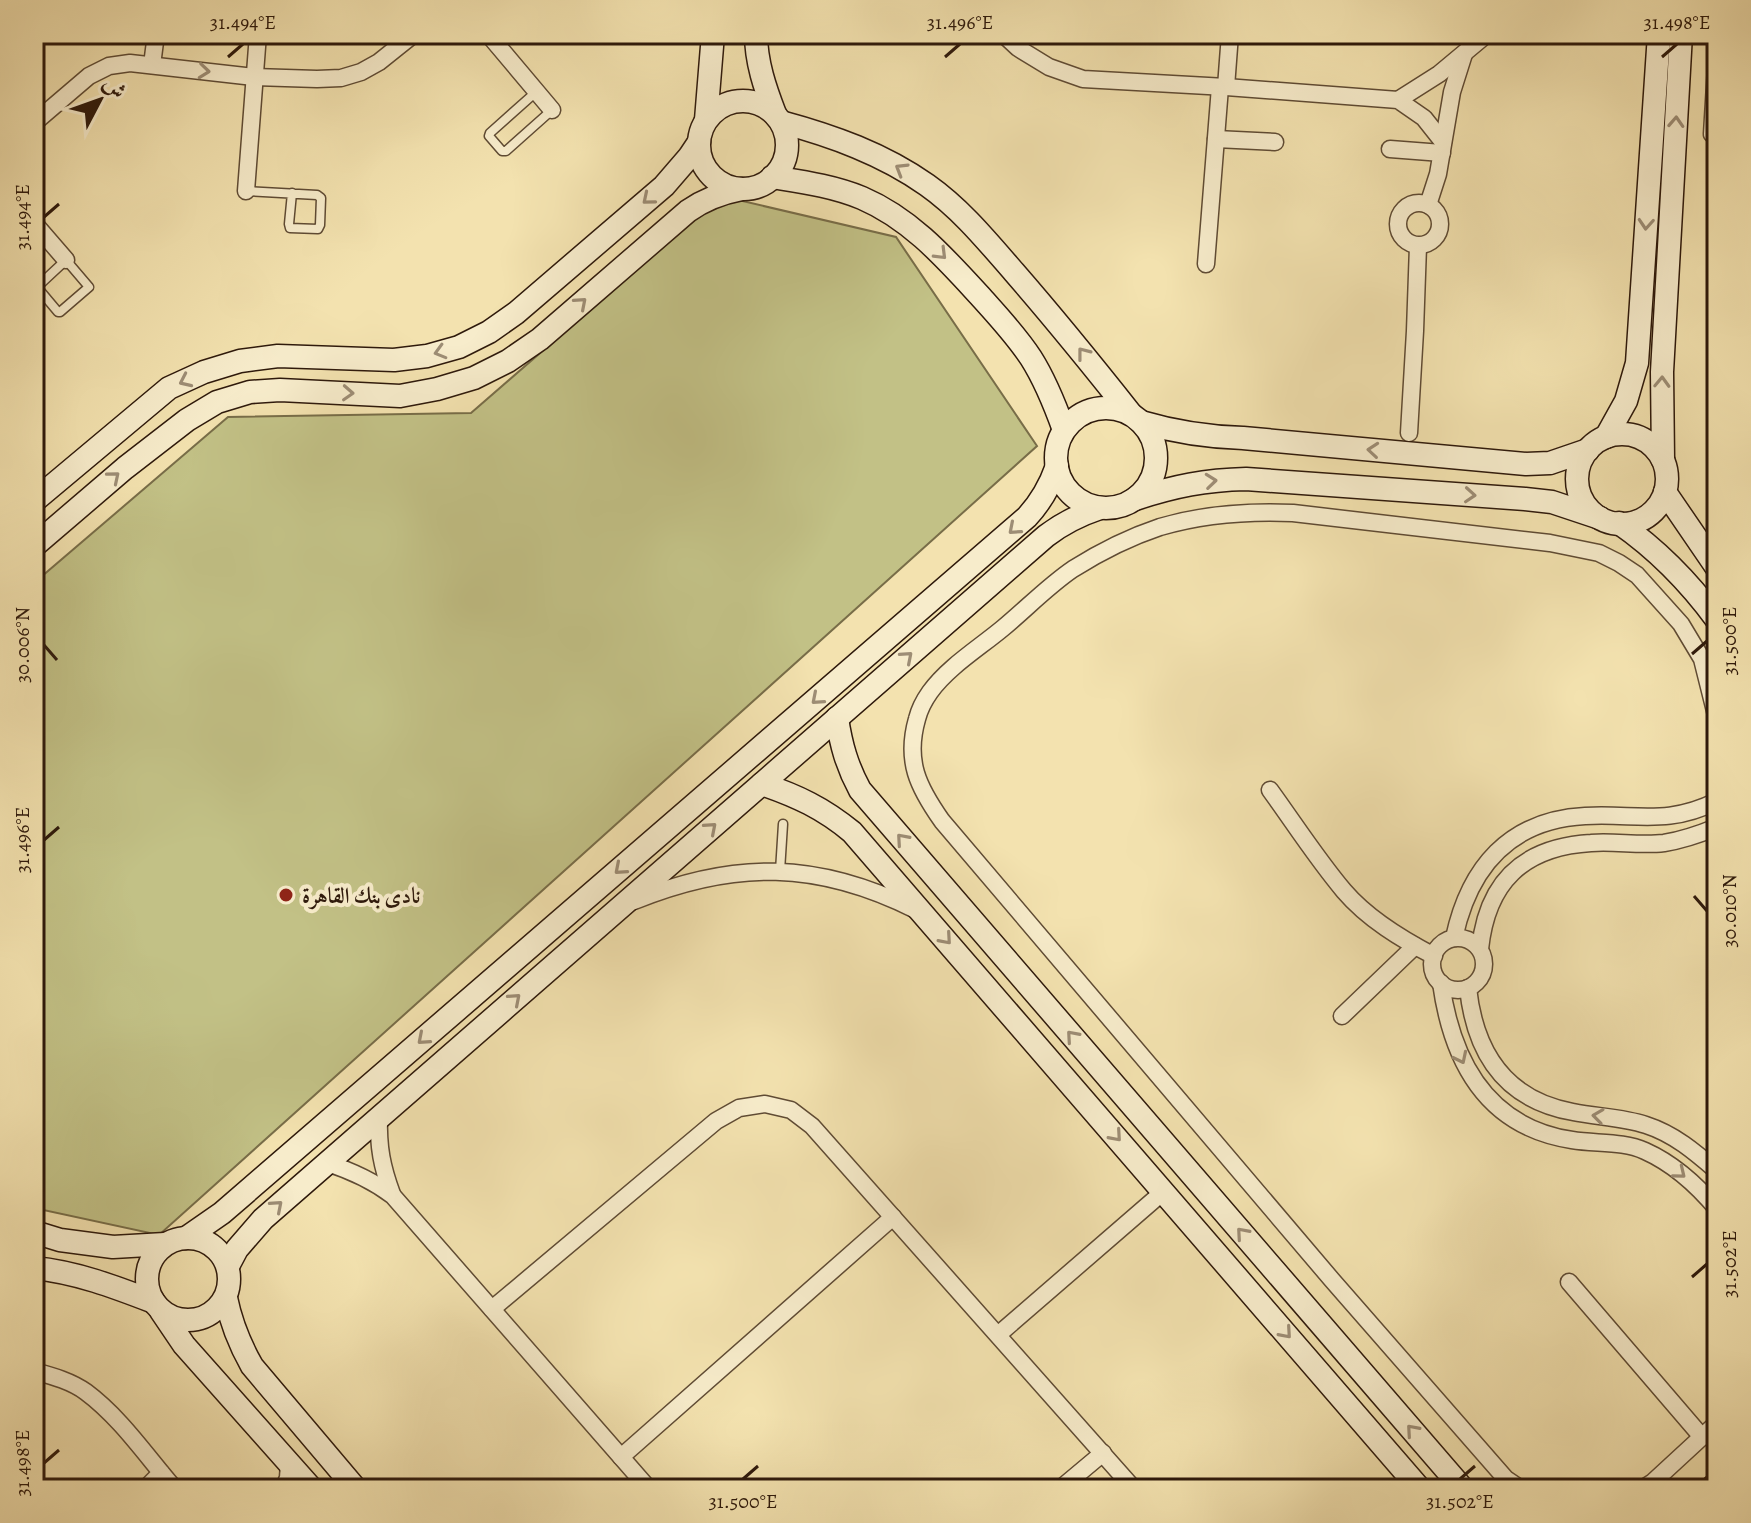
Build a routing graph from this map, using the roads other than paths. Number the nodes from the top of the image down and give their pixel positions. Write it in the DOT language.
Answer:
graph roads {
  1 [pos="156,34"];
  2 [pos="258,34"];
  3 [pos="414,34"];
  4 [pos="488,34"];
  5 [pos="713,34"];
  6 [pos="756,34"];
  7 [pos="1003,34"];
  8 [pos="1230,34"];
  9 [pos="1487,34"];
  10 [pos="1659,34"];
  11 [pos="1681,34"];
  12 [pos="1717,51"];
  13 [pos="1464,54"];
  14 [pos="152,65"];
  15 [pos="254,77"];
  16 [pos="1716,84"];
  17 [pos="1223,87"];
  18 [pos="536,91"];
  19 [pos="1398,100"];
  20 [pos="552,110"];
  21 [pos="778,118"];
  22 [pos="34,123"];
  23 [pos="703,131"];
  24 [pos="1715,137"];
  25 [pos="1216,139"];
  26 [pos="1275,142"];
  27 [pos="1442,148"];
  28 [pos="1390,149"];
  29 [pos="772,177"];
  30 [pos="742,189"];
  31 [pos="246,191"];
  32 [pos="292,193"];
  33 [pos="1428,205"];
  34 [pos="34,223"];
  35 [pos="1418,246"];
  36 [pos="66,260"];
  37 [pos="1206,264"];
  38 [pos="1136,418"];
  39 [pos="1064,430"];
  40 [pos="1409,433"];
  41 [pos="1597,443"];
  42 [pos="1663,460"];
  43 [pos="1057,466"];
  44 [pos="63,476"];
  45 [pos="1665,492"];
  46 [pos="1135,499"];
  47 [pos="34,501"];
  48 [pos="85,502"];
  49 [pos="1100,508"];
  50 [pos="1610,521"];
  51 [pos="34,546"];
  52 [pos="1717,568"];
  53 [pos="1717,620"];
  54 [pos="837,718"];
  55 [pos="1717,719"];
  56 [pos="762,784"];
  57 [pos="1270,790"];
  58 [pos="1717,801"];
  59 [pos="783,824"];
  60 [pos="1717,827"];
  61 [pos="780,872"];
  62 [pos="622,906"];
  63 [pos="926,915"];
  64 [pos="1454,938"];
  65 [pos="1415,946"];
  66 [pos="1480,949"];
  67 [pos="1434,956"];
  68 [pos="1441,983"];
  69 [pos="1468,988"];
  70 [pos="1342,1016"];
  71 [pos="379,1117"];
  72 [pos="327,1163"];
  73 [pos="1717,1171"];
  74 [pos="1163,1192"];
  75 [pos="393,1196"];
  76 [pos="1717,1209"];
  77 [pos="893,1217"];
  78 [pos="34,1232"];
  79 [pos="176,1241"];
  80 [pos="228,1266"];
  81 [pos="34,1268"];
  82 [pos="1569,1282"];
  83 [pos="226,1298"];
  84 [pos="157,1306"];
  85 [pos="492,1309"];
  86 [pos="999,1334"];
  87 [pos="34,1371"];
  88 [pos="1717,1423"];
  89 [pos="1702,1437"];
  90 [pos="1103,1453"];
  91 [pos="621,1457"];
  92 [pos="289,1463"];
  93 [pos="161,1473"];
  94 [pos="1717,1483"];
  95 [pos="145,1489"];
  96 [pos="175,1489"];
  97 [pos="283,1489"];
  98 [pos="312,1489"];
  99 [pos="356,1489"];
  100 [pos="649,1489"];
  101 [pos="1060,1489"];
  102 [pos="1134,1489"];
  103 [pos="1420,1489"];
  104 [pos="1463,1489"];
  105 [pos="1521,1489"];
  106 [pos="1642,1489"];
  107 [pos="1710,1489"];
  1 -- 14 [label="street"];
  2 -- 15 [label="street"];
  3 -- 15 [label="street"];
  4 -- 18 [label="street"];
  5 -- 23 [label="street"];
  6 -- 21 [label="street"];
  7 -- 17 [label="street"];
  8 -- 17 [label="street"];
  9 -- 13 [label="street"];
  10 -- 41 [label="street, one-way"];
  42 -- 11 [label="street, one-way"];
  12 -- 16 [label="street"];
  13 -- 19 [label="street"];
  13 -- 27 [label="street"];
  14 -- 15 [label="street, one-way"];
  14 -- 22 [label="street"];
  15 -- 31 [label="street"];
  16 -- 24 [label="street"];
  17 -- 19 [label="street"];
  17 -- 25 [label="street"];
  18 -- 20 [label="street"];
  18 -- 20 [label="lane"];
  19 -- 27 [label="street"];
  21 -- 23 [label="street"];
  21 -- 29 [label="street"];
  38 -- 21 [label="street, one-way"];
  23 -- 30 [label="street"];
  23 -- 44 [label="street, one-way"];
  25 -- 26 [label="street"];
  25 -- 37 [label="street"];
  27 -- 28 [label="street"];
  27 -- 33 [label="street"];
  29 -- 30 [label="street"];
  29 -- 39 [label="street, one-way"];
  48 -- 30 [label="street, one-way"];
  31 -- 32 [label="lane"];
  32 -- 32 [label="lane"];
  33 -- 35 [label="street"];
  33 -- 35 [label="street"];
  34 -- 36 [label="street"];
  35 -- 40 [label="street"];
  36 -- 36 [label="lane"];
  38 -- 39 [label="street"];
  41 -- 38 [label="street, one-way"];
  38 -- 46 [label="street"];
  39 -- 43 [label="street"];
  41 -- 42 [label="street"];
  41 -- 50 [label="street"];
  42 -- 45 [label="street"];
  43 -- 49 [label="street"];
  43 -- 79 [label="street, one-way"];
  44 -- 47 [label="street"];
  44 -- 48 [label="street"];
  45 -- 50 [label="street"];
  45 -- 52 [label="street"];
  46 -- 49 [label="street"];
  46 -- 50 [label="street, one-way"];
  48 -- 51 [label="street"];
  54 -- 49 [label="street, one-way"];
  50 -- 53 [label="street"];
  54 -- 56 [label="street"];
  104 -- 54 [label="street, one-way"];
  55 -- 105 [label="street"];
  62 -- 56 [label="street, one-way"];
  56 -- 63 [label="street"];
  57 -- 65 [label="street"];
  58 -- 64 [label="street"];
  59 -- 61 [label="lane"];
  60 -- 66 [label="street"];
  61 -- 62 [label="street"];
  61 -- 63 [label="street"];
  71 -- 62 [label="street, one-way"];
  63 -- 74 [label="street, one-way"];
  64 -- 66 [label="street"];
  64 -- 67 [label="street"];
  65 -- 67 [label="street"];
  65 -- 70 [label="street"];
  66 -- 69 [label="street"];
  67 -- 68 [label="street"];
  68 -- 69 [label="street"];
  68 -- 76 [label="street, one-way"];
  73 -- 69 [label="street, one-way"];
  71 -- 72 [label="street"];
  71 -- 75 [label="street"];
  72 -- 75 [label="street"];
  80 -- 72 [label="street, one-way"];
  74 -- 86 [label="street"];
  74 -- 103 [label="street, one-way"];
  75 -- 85 [label="street"];
  77 -- 85 [label="street"];
  77 -- 86 [label="street"];
  77 -- 91 [label="street"];
  78 -- 79 [label="street"];
  79 -- 80 [label="street"];
  79 -- 84 [label="street"];
  80 -- 83 [label="street"];
  81 -- 84 [label="street"];
  82 -- 89 [label="street"];
  83 -- 84 [label="street"];
  83 -- 99 [label="street"];
  84 -- 92 [label="street"];
  85 -- 91 [label="street"];
  86 -- 90 [label="street"];
  87 -- 93 [label="street"];
  88 -- 89 [label="street"];
  89 -- 106 [label="street"];
  90 -- 101 [label="street"];
  90 -- 102 [label="street"];
  91 -- 100 [label="street"];
  92 -- 97 [label="street"];
  92 -- 98 [label="street"];
  93 -- 95 [label="street"];
  93 -- 96 [label="street"];
  94 -- 107 [label="street"];
}
